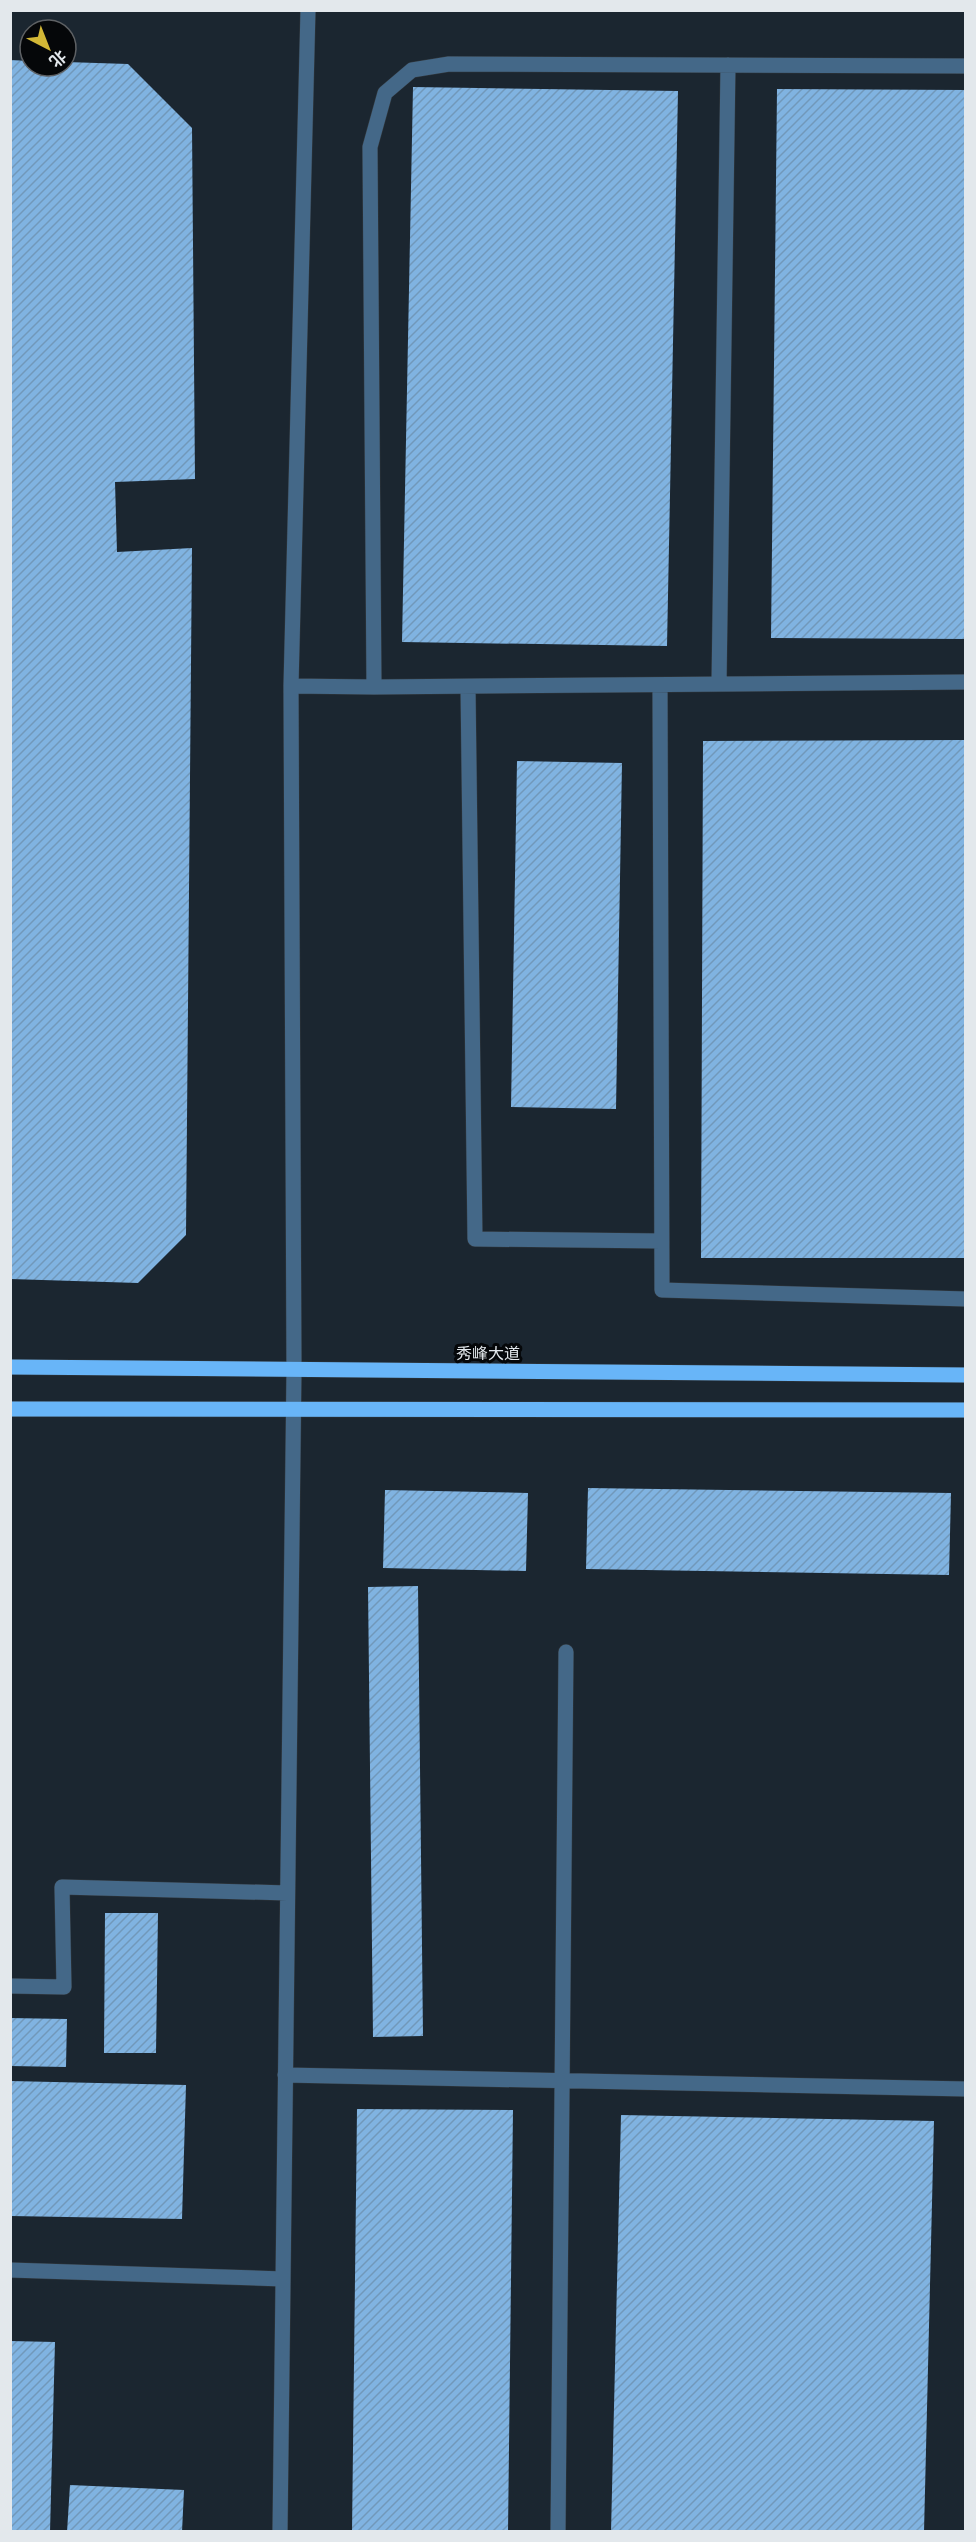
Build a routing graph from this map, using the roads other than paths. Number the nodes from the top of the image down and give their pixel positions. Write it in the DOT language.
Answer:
graph roads {
  1 [pos="308,10"];
  2 [pos="728,66"];
  3 [pos="966,66"];
  4 [pos="966,682"];
  5 [pos="719,684"];
  6 [pos="660,685"];
  7 [pos="291,686"];
  8 [pos="374,687"];
  9 [pos="468,687"];
  10 [pos="662,1241"];
  11 [pos="966,1299"];
  12 [pos="10,1367"];
  13 [pos="294,1370"];
  14 [pos="966,1375"];
  15 [pos="10,1409"];
  16 [pos="293,1409"];
  17 [pos="966,1410"];
  18 [pos="566,1652"];
  19 [pos="287,1893"];
  20 [pos="10,1986"];
  21 [pos="285,2075"];
  22 [pos="562,2081"];
  23 [pos="966,2089"];
  24 [pos="10,2270"];
  25 [pos="283,2278"];
  26 [pos="280,2532"];
  27 [pos="558,2532"];
  1 -- 7 [label="street"];
  2 -- 3 [label="street"];
  2 -- 5 [label="street"];
  2 -- 8 [label="street"];
  4 -- 5 [label="street"];
  5 -- 6 [label="street"];
  6 -- 9 [label="street"];
  6 -- 10 [label="street"];
  7 -- 8 [label="street"];
  7 -- 13 [label="street"];
  8 -- 9 [label="street"];
  9 -- 10 [label="street"];
  10 -- 11 [label="street"];
  12 -- 13 [label="main road, 秀峰大道"];
  13 -- 14 [label="main road, 秀峰大道"];
  13 -- 16 [label="street"];
  15 -- 16 [label="main road"];
  16 -- 17 [label="main road"];
  16 -- 19 [label="street"];
  18 -- 22 [label="street"];
  19 -- 20 [label="street"];
  19 -- 21 [label="street"];
  21 -- 22 [label="street"];
  21 -- 25 [label="street"];
  22 -- 23 [label="street"];
  22 -- 27 [label="street"];
  24 -- 25 [label="street"];
  25 -- 26 [label="street"];
}
